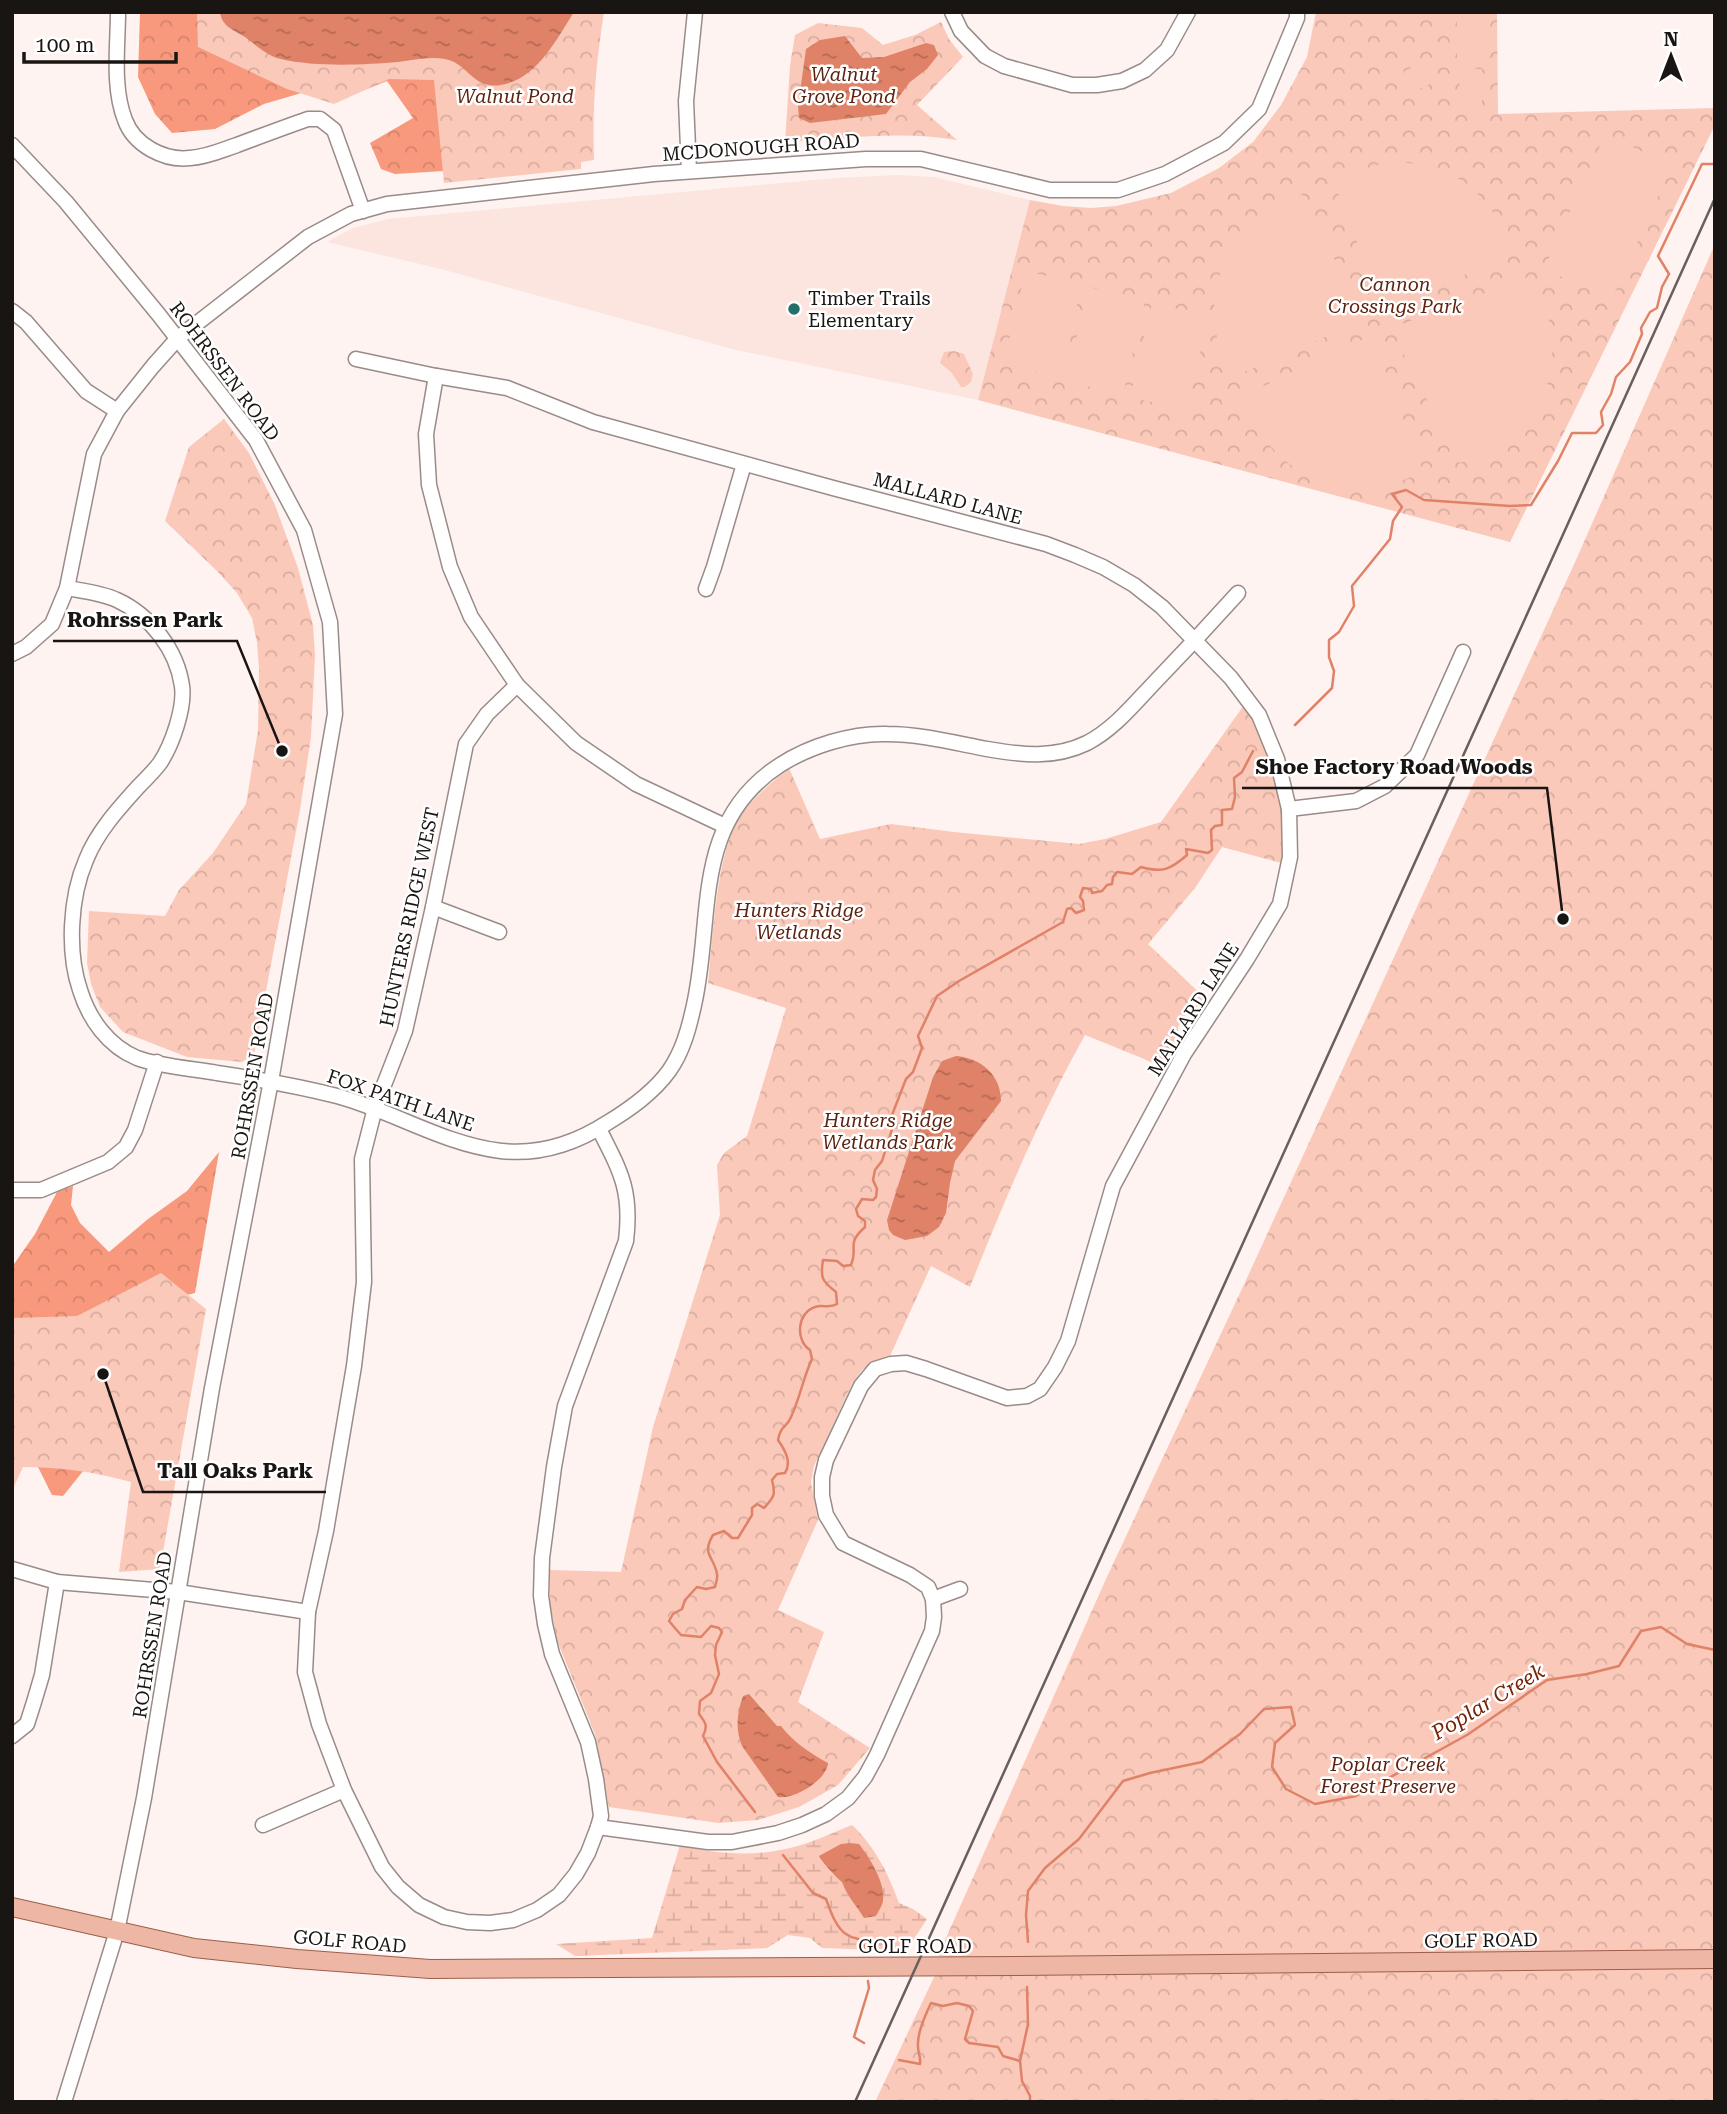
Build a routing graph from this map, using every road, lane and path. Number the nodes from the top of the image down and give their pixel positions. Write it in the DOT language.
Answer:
graph roads {
  1 [pos="118,12"];
  2 [pos="695,12"];
  3 [pos="952,12"];
  4 [pos="1188,12"];
  5 [pos="1297,12"];
  6 [pos="12,145"];
  7 [pos="689,171"];
  8 [pos="363,211"];
  9 [pos="12,312"];
  10 [pos="178,338"];
  11 [pos="356,359"];
  12 [pos="436,376"];
  13 [pos="117,411"];
  14 [pos="744,464"];
  15 [pos="68,589"];
  16 [pos="706,589"];
  17 [pos="1238,593"];
  18 [pos="1195,640"];
  19 [pos="1463,652"];
  20 [pos="12,654"];
  21 [pos="517,685"];
  22 [pos="1289,809"];
  23 [pos="725,826"];
  24 [pos="433,907"];
  25 [pos="499,932"];
  26 [pos="157,1062"];
  27 [pos="271,1081"];
  28 [pos="375,1108"];
  29 [pos="598,1129"];
  30 [pos="12,1191"];
  31 [pos="12,1569"];
  32 [pos="57,1581"];
  33 [pos="960,1590"];
  34 [pos="178,1592"];
  35 [pos="933,1599"];
  36 [pos="308,1612"];
  37 [pos="12,1736"];
  38 [pos="344,1790"];
  39 [pos="263,1825"];
  40 [pos="598,1827"];
  41 [pos="12,1907"];
  42 [pos="117,1931"];
  43 [pos="1715,1959"];
  44 [pos="64,2102"];
  1 -- 8 [label="street"];
  2 -- 7 [label="street"];
  3 -- 4 [label="street"];
  5 -- 7 [label="street, MCDONOUGH ROAD"];
  6 -- 10 [label="street, ROHRSSEN ROAD"];
  7 -- 8 [label="street, MCDONOUGH ROAD"];
  8 -- 10 [label="street, MCDONOUGH ROAD"];
  9 -- 13 [label="street"];
  10 -- 13 [label="street, MCDONOUGH ROAD"];
  10 -- 27 [label="street, ROHRSSEN ROAD"];
  11 -- 12 [label="street, MALLARD LANE"];
  12 -- 14 [label="street, MALLARD LANE"];
  12 -- 21 [label="street"];
  13 -- 15 [label="street, MCDONOUGH ROAD"];
  14 -- 16 [label="street"];
  14 -- 18 [label="street, MALLARD LANE"];
  15 -- 20 [label="street, MCDONOUGH ROAD"];
  15 -- 26 [label="street, FOX PATH LANE"];
  17 -- 18 [label="street, FOX PATH LANE"];
  18 -- 22 [label="street, MALLARD LANE"];
  18 -- 23 [label="street, FOX PATH LANE"];
  19 -- 22 [label="street"];
  21 -- 23 [label="street"];
  21 -- 24 [label="street, HUNTERS RIDGE WEST"];
  22 -- 35 [label="street, MALLARD LANE"];
  23 -- 29 [label="street, FOX PATH LANE"];
  24 -- 25 [label="street"];
  24 -- 28 [label="street, HUNTERS RIDGE WEST"];
  26 -- 27 [label="street, FOX PATH LANE"];
  26 -- 30 [label="street"];
  27 -- 28 [label="street, FOX PATH LANE"];
  27 -- 34 [label="street, ROHRSSEN ROAD"];
  28 -- 29 [label="street, FOX PATH LANE"];
  28 -- 36 [label="street, HUNTERS RIDGE WEST"];
  29 -- 40 [label="street"];
  31 -- 32 [label="street"];
  32 -- 34 [label="street"];
  32 -- 37 [label="street"];
  33 -- 35 [label="street"];
  34 -- 36 [label="street"];
  34 -- 42 [label="street, ROHRSSEN ROAD"];
  35 -- 40 [label="street"];
  36 -- 38 [label="street, HUNTERS RIDGE WEST"];
  38 -- 39 [label="street"];
  38 -- 40 [label="street, HUNTERS RIDGE WEST"];
  41 -- 42 [label="main road, GOLF ROAD"];
  42 -- 43 [label="main road, GOLF ROAD"];
  42 -- 44 [label="street, ROHRSSEN ROAD"];
}
